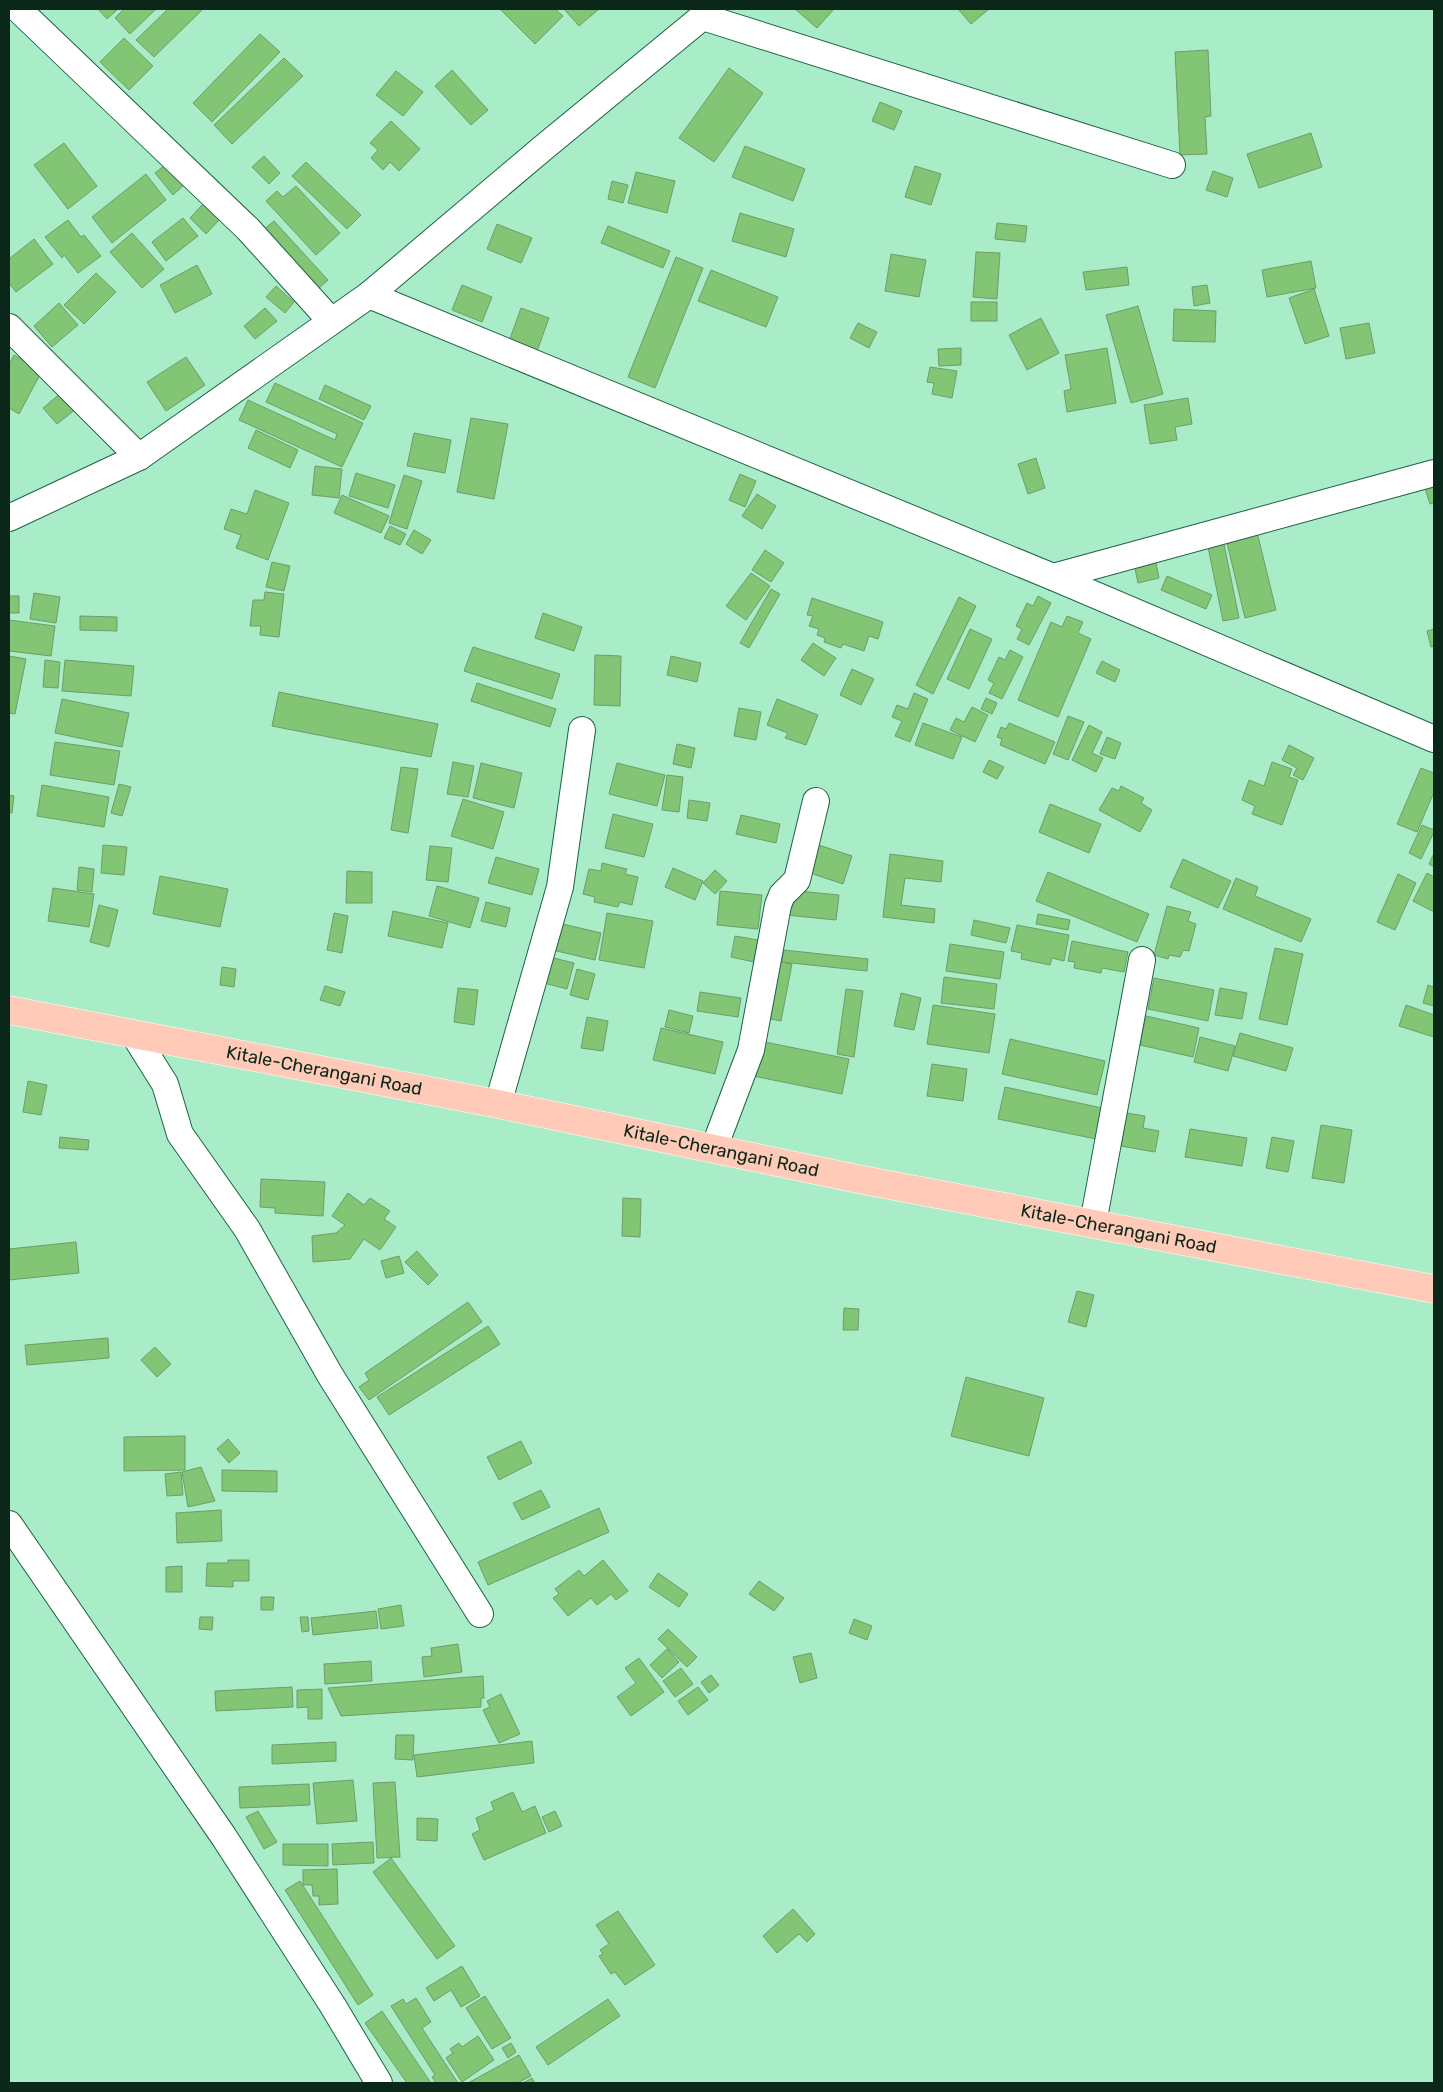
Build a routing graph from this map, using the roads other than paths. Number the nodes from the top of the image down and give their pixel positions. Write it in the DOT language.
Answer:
graph roads {
  1 [pos="18,9"];
  2 [pos="707,13"];
  3 [pos="1172,165"];
  4 [pos="369,295"];
  5 [pos="331,321"];
  6 [pos="9,327"];
  7 [pos="139,457"];
  8 [pos="1434,473"];
  9 [pos="9,518"];
  10 [pos="1052,577"];
  11 [pos="582,730"];
  12 [pos="1434,739"];
  13 [pos="816,801"];
  14 [pos="1142,960"];
  15 [pos="9,1010"];
  16 [pos="135,1036"];
  17 [pos="498,1104"];
  18 [pos="714,1148"];
  19 [pos="1093,1223"];
  20 [pos="1434,1289"];
  21 [pos="9,1524"];
  22 [pos="480,1614"];
  23 [pos="379,2083"];
  1 -- 5 [label="street"];
  2 -- 3 [label="street"];
  2 -- 4 [label="street"];
  4 -- 5 [label="street"];
  4 -- 10 [label="street"];
  5 -- 7 [label="street"];
  6 -- 7 [label="street"];
  7 -- 9 [label="street"];
  8 -- 10 [label="street"];
  10 -- 12 [label="street"];
  11 -- 17 [label="street"];
  13 -- 18 [label="street"];
  14 -- 19 [label="street"];
  15 -- 16 [label="main road, Kitale-Cherangani Road"];
  16 -- 17 [label="main road, Kitale-Cherangani Road"];
  16 -- 22 [label="street"];
  17 -- 18 [label="main road, Kitale-Cherangani Road"];
  18 -- 19 [label="main road, Kitale-Cherangani Road"];
  19 -- 20 [label="main road, Kitale-Cherangani Road"];
  21 -- 23 [label="street"];
}
